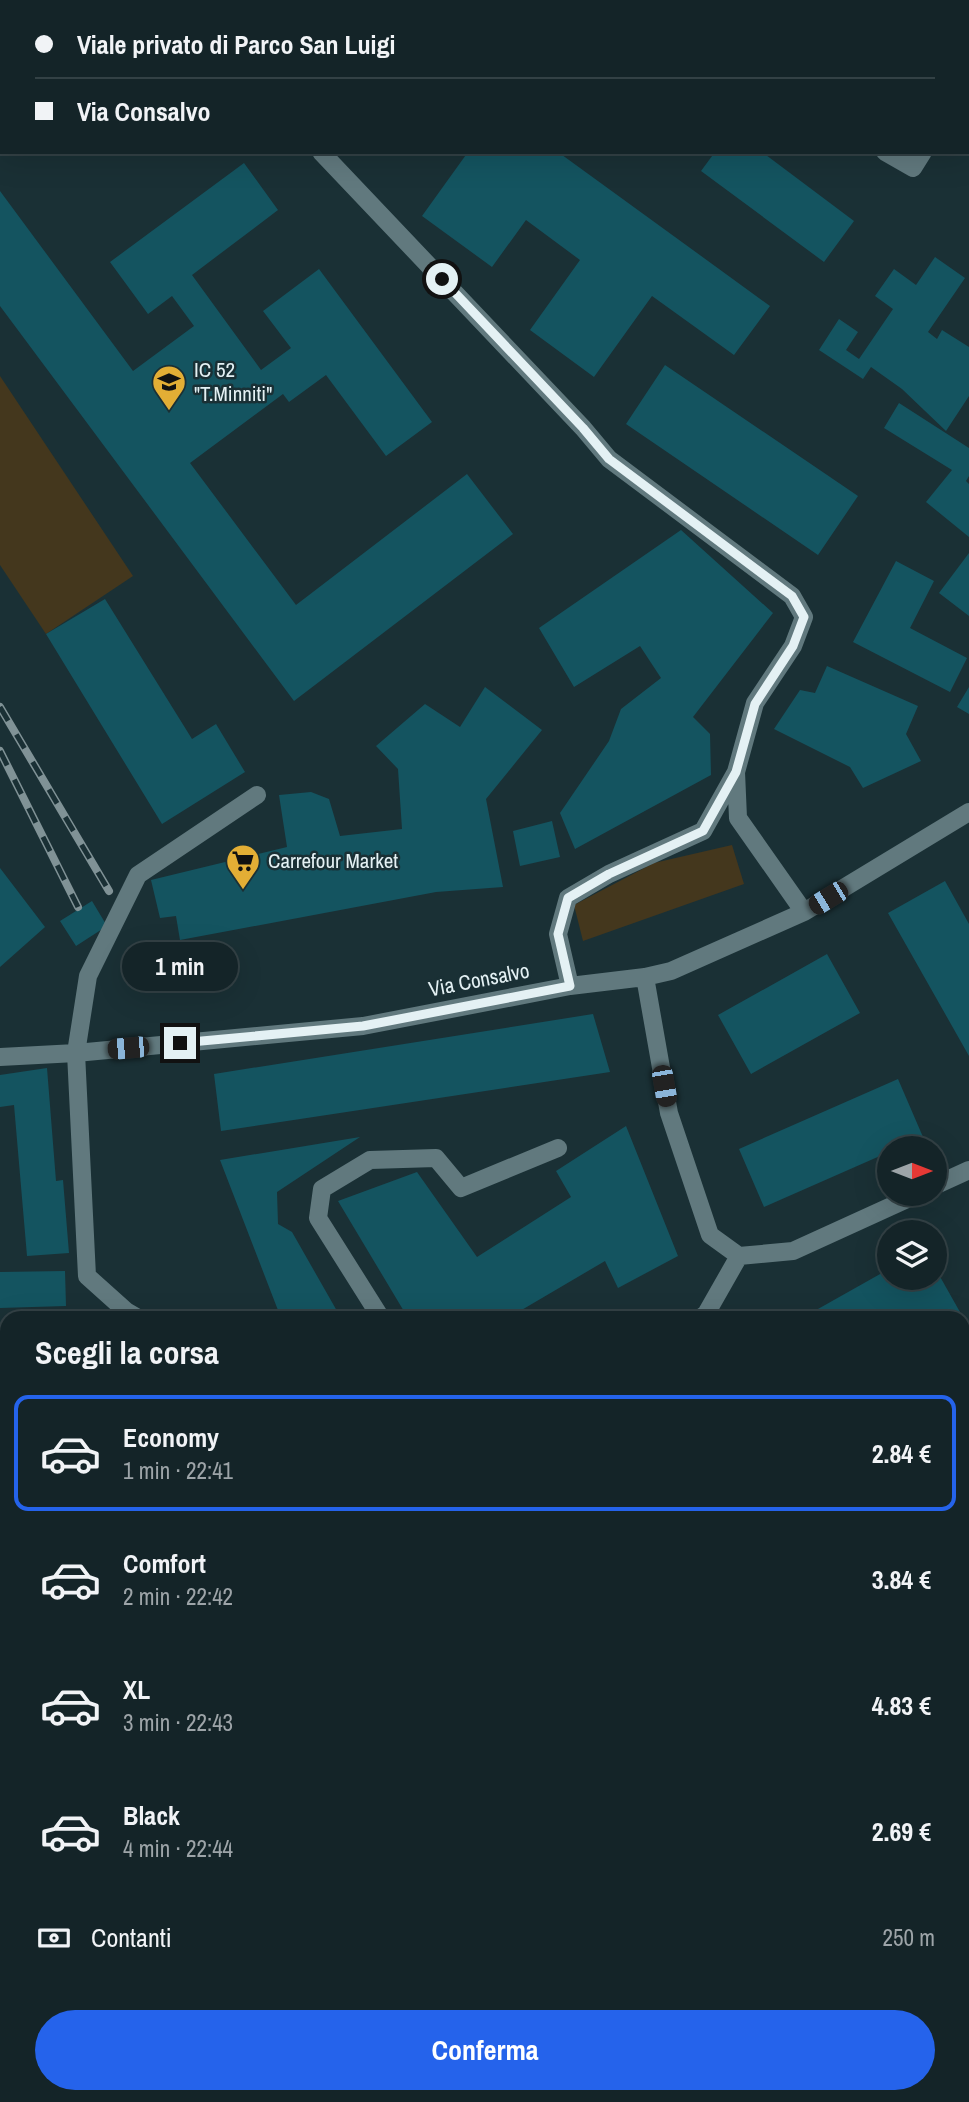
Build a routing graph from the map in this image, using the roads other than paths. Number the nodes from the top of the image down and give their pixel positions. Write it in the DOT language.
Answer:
graph roads {
  1 [pos="323,154"];
  2 [pos="888,154"];
  3 [pos="922,154"];
  4 [pos="736,772"];
  5 [pos="257,795"];
  6 [pos="969,812"];
  7 [pos="804,912"];
  8 [pos="645,977"];
  9 [pos="570,986"];
  10 [pos="76,1053"];
  11 [pos="0,1057"];
  12 [pos="558,1148"];
  13 [pos="969,1170"];
  14 [pos="947,1180"];
  15 [pos="892,1206"];
  16 [pos="739,1256"];
  17 [pos="126,1311"];
  18 [pos="377,1311"];
  19 [pos="708,1311"];
  1 -- 4 [label="street"];
  2 -- 3 [label="street"];
  4 -- 7 [label="street"];
  4 -- 9 [label="street"];
  5 -- 10 [label="street"];
  6 -- 7 [label="street, Via Consalvo"];
  7 -- 8 [label="street, Via Consalvo"];
  8 -- 9 [label="street, Via Consalvo"];
  8 -- 16 [label="street"];
  9 -- 10 [label="street, Via Consalvo"];
  10 -- 11 [label="street, Via Consalvo"];
  10 -- 17 [label="street"];
  12 -- 18 [label="street"];
  13 -- 14 [label="street"];
  15 -- 16 [label="street"];
  16 -- 19 [label="street"];
}
